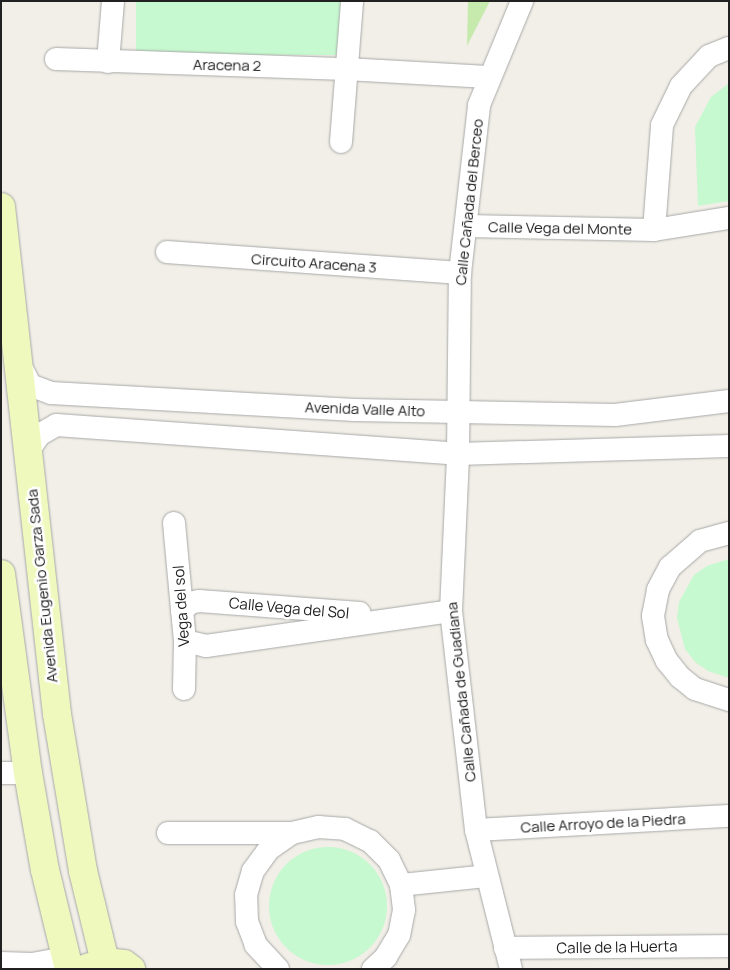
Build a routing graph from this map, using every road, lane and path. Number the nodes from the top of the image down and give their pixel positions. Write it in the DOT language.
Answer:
graph roads {
  1 [pos="113,1"];
  2 [pos="352,1"];
  3 [pos="522,1"];
  4 [pos="729,48"];
  5 [pos="56,59"];
  6 [pos="108,62"];
  7 [pos="346,68"];
  8 [pos="488,77"];
  9 [pos="341,142"];
  10 [pos="1,207"];
  11 [pos="729,218"];
  12 [pos="466,226"];
  13 [pos="654,230"];
  14 [pos="167,252"];
  15 [pos="460,274"];
  16 [pos="17,360"];
  17 [pos="729,401"];
  18 [pos="458,412"];
  19 [pos="729,446"];
  20 [pos="27,453"];
  21 [pos="458,454"];
  22 [pos="174,523"];
  23 [pos="729,533"];
  24 [pos="1,576"];
  25 [pos="451,610"];
  26 [pos="182,611"];
  27 [pos="399,616"];
  28 [pos="185,640"];
  29 [pos="184,689"];
  30 [pos="729,700"];
  31 [pos="57,714"];
  32 [pos="22,719"];
  33 [pos="14,773"];
  34 [pos="729,816"];
  35 [pos="476,830"];
  36 [pos="168,833"];
  37 [pos="292,834"];
  38 [pos="487,876"];
  39 [pos="401,885"];
  40 [pos="729,946"];
  41 [pos="508,958"];
  42 [pos="1,963"];
  43 [pos="81,964"];
  44 [pos="131,969"];
  45 [pos="278,969"];
  46 [pos="372,969"];
  1 -- 6 [label="street"];
  2 -- 7 [label="street"];
  3 -- 8 [label="street, Calle Cañada del Berceo"];
  4 -- 13 [label="street, Calle Vega del Monte"];
  5 -- 6 [label="street, Aracena 2"];
  6 -- 7 [label="street, Aracena 2"];
  7 -- 8 [label="street, Aracena 2"];
  7 -- 9 [label="street"];
  8 -- 12 [label="street, Calle Cañada del Berceo"];
  10 -- 16 [label="street, Avenida Eugenio Garza Sada"];
  11 -- 13 [label="street, Calle Vega del Monte"];
  12 -- 13 [label="street, Calle Vega del Monte"];
  12 -- 15 [label="street, Calle Cañada del Berceo"];
  14 -- 15 [label="street, Circuito Aracena 3"];
  15 -- 18 [label="street, Calle Cañada del Berceo"];
  16 -- 18 [label="street, Avenida Valle Alto"];
  16 -- 20 [label="street, Avenida Eugenio Garza Sada"];
  17 -- 18 [label="street, Avenida Valle Alto"];
  18 -- 21 [label="street, Calle Cañada de Guadiana"];
  19 -- 21 [label="street"];
  20 -- 21 [label="street"];
  20 -- 31 [label="street, Avenida Eugenio Garza Sada"];
  21 -- 25 [label="street, Calle Cañada de Guadiana"];
  22 -- 26 [label="street, Vega del sol"];
  23 -- 30 [label="street"];
  24 -- 32 [label="street"];
  25 -- 27 [label="street, Calle Vega del Sol"];
  25 -- 35 [label="street, Calle Cañada de Guadiana"];
  26 -- 27 [label="street, Calle Vega del Sol"];
  26 -- 28 [label="street, Vega del sol"];
  27 -- 28 [label="street, Calle Vega del Sol"];
  28 -- 29 [label="street, Vega del sol"];
  31 -- 32 [label="street"];
  31 -- 43 [label="street, Avenida Eugenio Garza Sada"];
  32 -- 33 [label="street"];
  33 -- 43 [label="street"];
  34 -- 35 [label="street, Calle Arroyo de la Piedra"];
  35 -- 38 [label="street, Calle Cañada de Guadiana"];
  36 -- 37 [label="street"];
  37 -- 39 [label="street"];
  37 -- 45 [label="street"];
  38 -- 39 [label="street"];
  38 -- 41 [label="street, Calle Cañada de Guadiana"];
  39 -- 46 [label="street"];
  40 -- 41 [label="street, Calle de la Huerta"];
  42 -- 43 [label="street"];
  43 -- 44 [label="street"];
}
